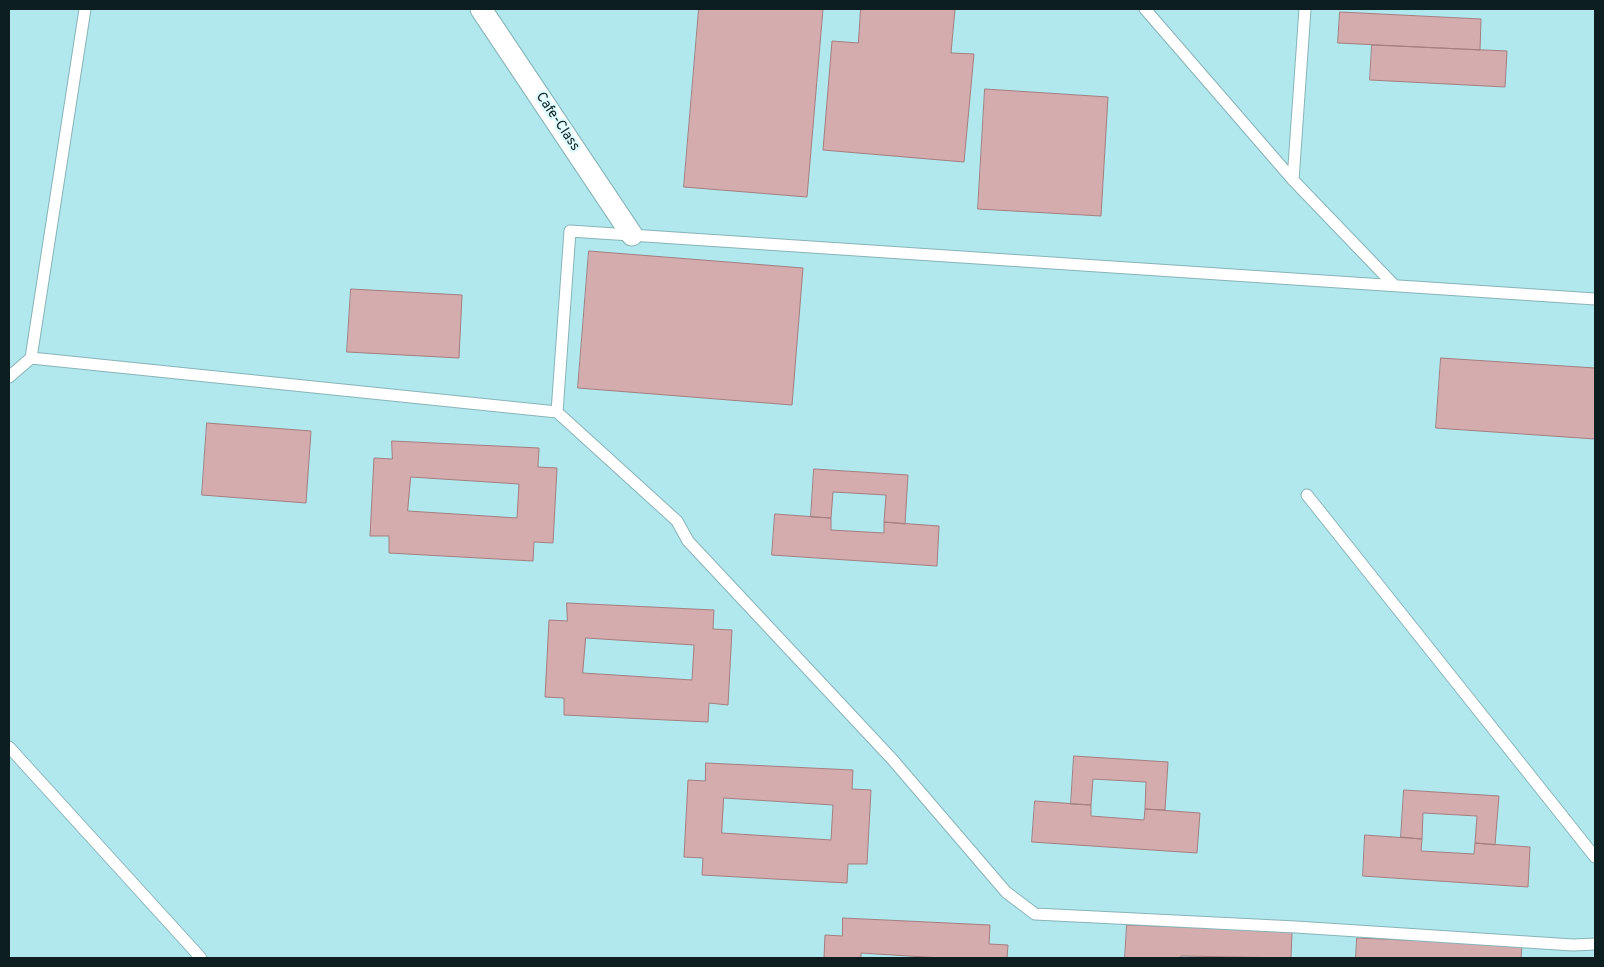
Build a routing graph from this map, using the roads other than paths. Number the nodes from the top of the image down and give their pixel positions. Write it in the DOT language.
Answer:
graph roads {
  1 [pos="85,9"];
  2 [pos="481,9"];
  3 [pos="1145,9"];
  4 [pos="1305,9"];
  5 [pos="1293,180"];
  6 [pos="632,235"];
  7 [pos="1394,285"];
  8 [pos="1595,298"];
  9 [pos="31,358"];
  10 [pos="9,376"];
  11 [pos="556,412"];
  12 [pos="1307,495"];
  13 [pos="9,748"];
  14 [pos="1595,857"];
  15 [pos="1595,944"];
  16 [pos="201,958"];
  1 -- 9 [label="lane"];
  2 -- 6 [label="street, Cafe-Class"];
  3 -- 5 [label="lane"];
  4 -- 5 [label="lane"];
  5 -- 7 [label="lane"];
  6 -- 7 [label="lane"];
  6 -- 11 [label="lane"];
  7 -- 8 [label="lane"];
  9 -- 10 [label="lane"];
  9 -- 11 [label="lane"];
  11 -- 15 [label="lane"];
  12 -- 14 [label="lane"];
  13 -- 16 [label="lane"];
}
